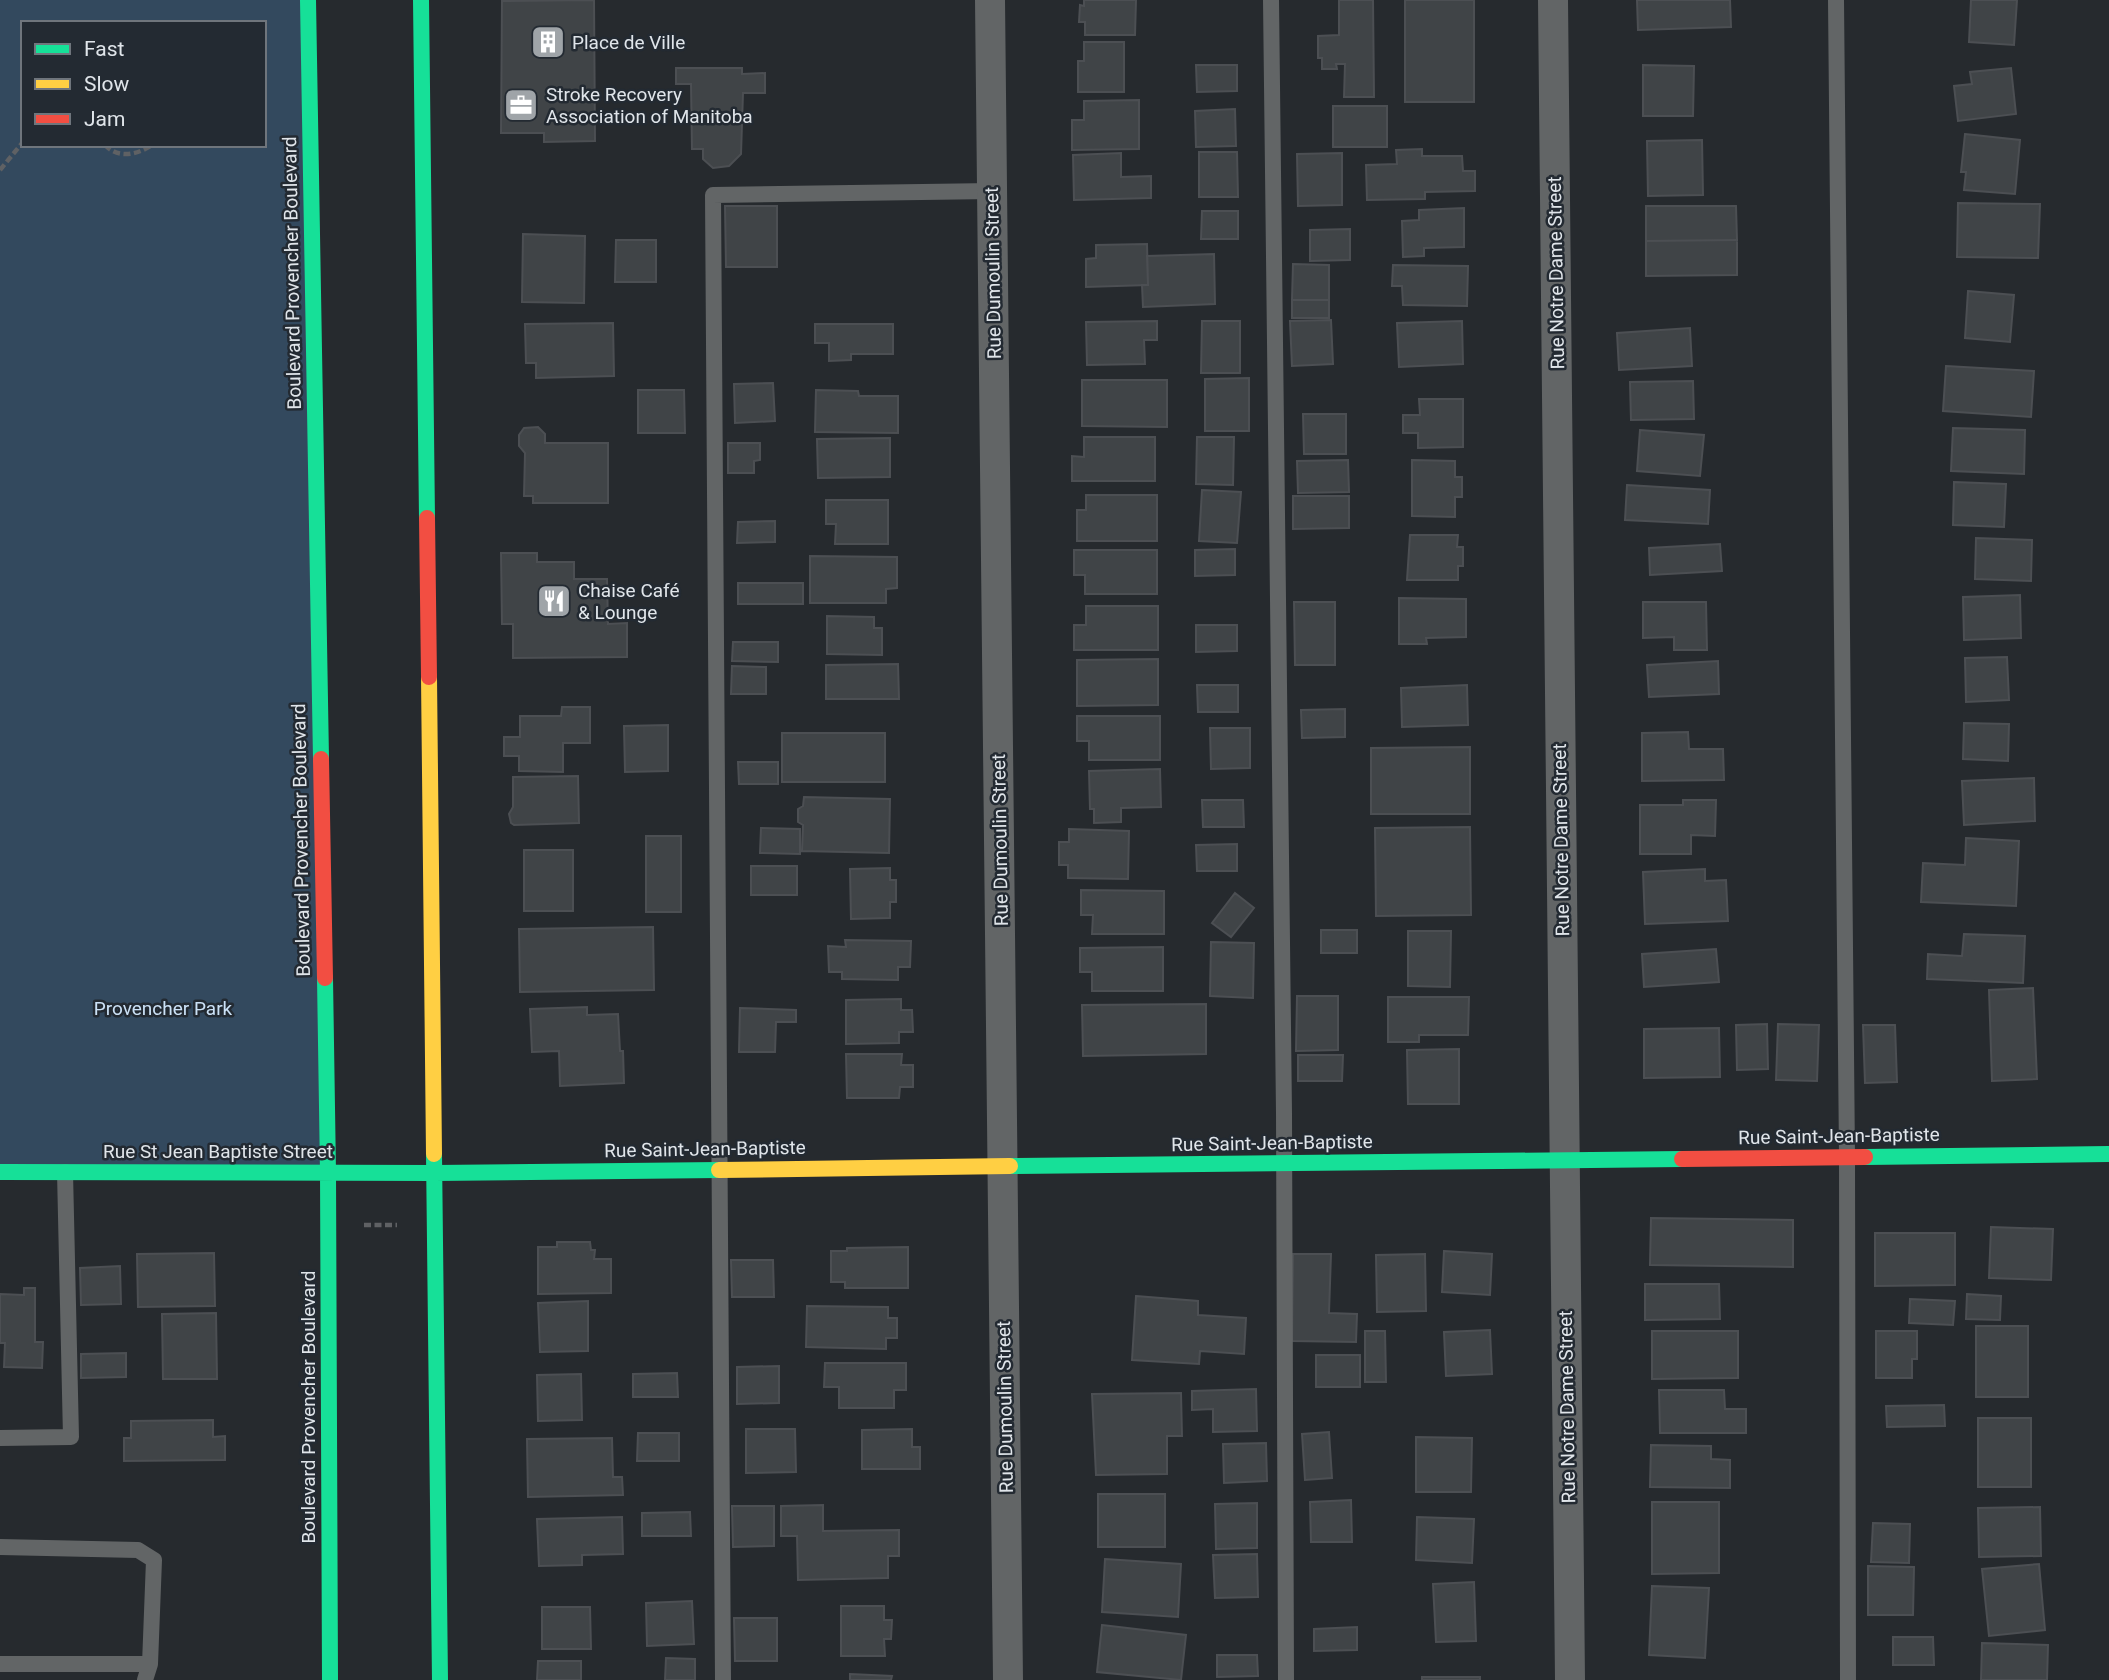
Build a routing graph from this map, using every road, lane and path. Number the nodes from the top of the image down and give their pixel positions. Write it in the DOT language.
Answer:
graph roads {
  1 [pos="308,0"];
  2 [pos="421,0"];
  3 [pos="990,0"];
  4 [pos="1271,0"];
  5 [pos="1553,0"];
  6 [pos="1836,0"];
  7 [pos="21,144"];
  8 [pos="106,147"];
  9 [pos="148,147"];
  10 [pos="0,170"];
  11 [pos="993,191"];
  12 [pos="2109,1154"];
  13 [pos="1847,1157"];
  14 [pos="1564,1160"];
  15 [pos="1284,1163"];
  16 [pos="1003,1167"];
  17 [pos="718,1170"];
  18 [pos="65,1171"];
  19 [pos="0,1172"];
  20 [pos="328,1172"];
  21 [pos="435,1173"];
  22 [pos="361,1225"];
  23 [pos="402,1225"];
  24 [pos="0,1438"];
  25 [pos="0,1547"];
  26 [pos="0,1664"];
  27 [pos="150,1664"];
  28 [pos="145,1680"];
  29 [pos="330,1680"];
  30 [pos="440,1680"];
  31 [pos="723,1680"];
  32 [pos="1008,1680"];
  33 [pos="1286,1680"];
  34 [pos="1570,1680"];
  35 [pos="1849,1680"];
  1 -- 20 [label="main road, Boulevard Provencher Boulevard"];
  2 -- 21 [label="main road"];
  3 -- 11 [label="street, Rue Dumoulin Street"];
  4 -- 15 [label="lane"];
  5 -- 14 [label="street, Rue Notre Dame Street"];
  6 -- 13 [label="lane"];
  7 -- 10 [label="path"];
  8 -- 9 [label="path"];
  11 -- 16 [label="street, Rue Dumoulin Street"];
  11 -- 17 [label="lane"];
  12 -- 13 [label="main road, Rue Saint-Jean-Baptiste"];
  13 -- 14 [label="main road, Rue Saint-Jean-Baptiste"];
  13 -- 35 [label="lane"];
  14 -- 15 [label="main road, Rue Saint-Jean-Baptiste"];
  14 -- 34 [label="street, Rue Notre Dame Street"];
  15 -- 16 [label="main road, Rue Saint-Jean-Baptiste"];
  15 -- 33 [label="lane"];
  16 -- 17 [label="main road, Rue Saint-Jean-Baptiste"];
  16 -- 32 [label="street, Rue Dumoulin Street"];
  17 -- 21 [label="main road, Rue Saint-Jean-Baptiste"];
  17 -- 31 [label="lane"];
  18 -- 19 [label="main road, Rue St Jean Baptiste Street"];
  18 -- 20 [label="main road, Rue St Jean Baptiste Street"];
  18 -- 24 [label="lane"];
  20 -- 21 [label="main road, Rue St Jean Baptiste Street"];
  20 -- 29 [label="main road, Boulevard Provencher Boulevard"];
  21 -- 30 [label="main road"];
  22 -- 23 [label="path"];
  25 -- 27 [label="lane"];
  26 -- 27 [label="lane"];
  27 -- 28 [label="lane"];
}
